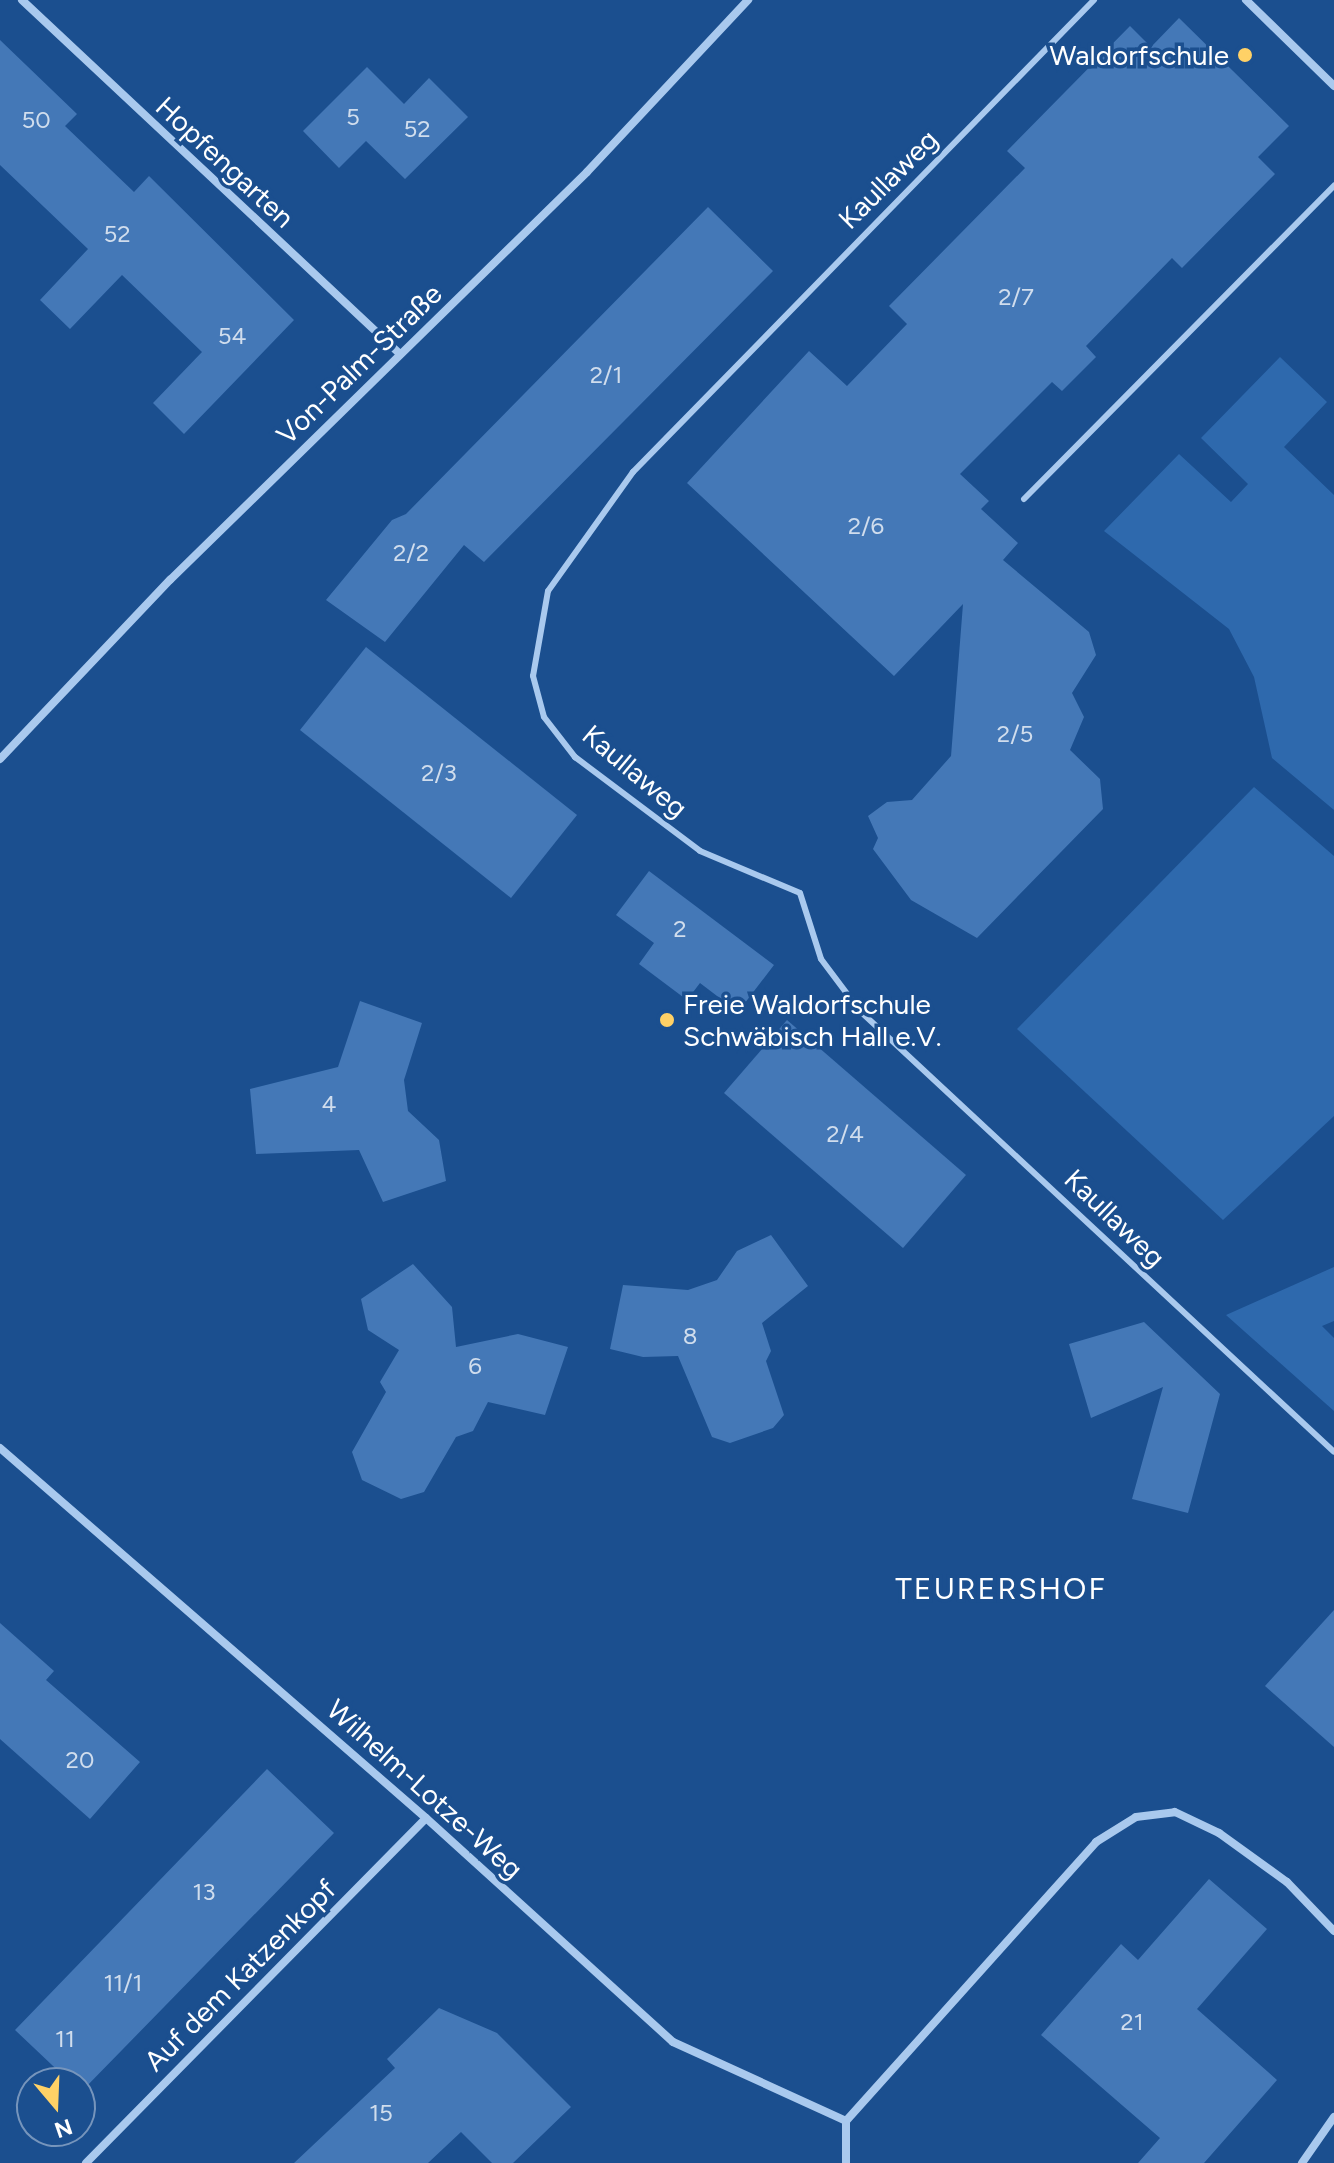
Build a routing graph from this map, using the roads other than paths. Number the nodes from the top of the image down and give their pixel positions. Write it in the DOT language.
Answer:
graph roads {
  1 [pos="22,0"];
  2 [pos="748,0"];
  3 [pos="1094,0"];
  4 [pos="1246,0"];
  5 [pos="1334,86"];
  6 [pos="1334,186"];
  7 [pos="400,354"];
  8 [pos="1024,499"];
  9 [pos="0,759"];
  10 [pos="0,1448"];
  11 [pos="1334,1452"];
  12 [pos="426,1818"];
  13 [pos="1334,1931"];
  14 [pos="1334,2117"];
  15 [pos="846,2121"];
  16 [pos="86,2163"];
  17 [pos="846,2163"];
  18 [pos="1302,2163"];
  1 -- 7 [label="street, Hopfengarten"];
  2 -- 7 [label="street, Von-Palm-Straße"];
  3 -- 11 [label="lane, Kaullaweg"];
  4 -- 5 [label="street"];
  6 -- 8 [label="lane"];
  7 -- 9 [label="street, Von-Palm-Straße"];
  10 -- 12 [label="street, Wilhelm-Lotze-Weg"];
  12 -- 15 [label="street, Wilhelm-Lotze-Weg"];
  12 -- 16 [label="street, Auf dem Katzenkopf"];
  13 -- 15 [label="street"];
  14 -- 18 [label="street"];
  15 -- 17 [label="street"];
}
